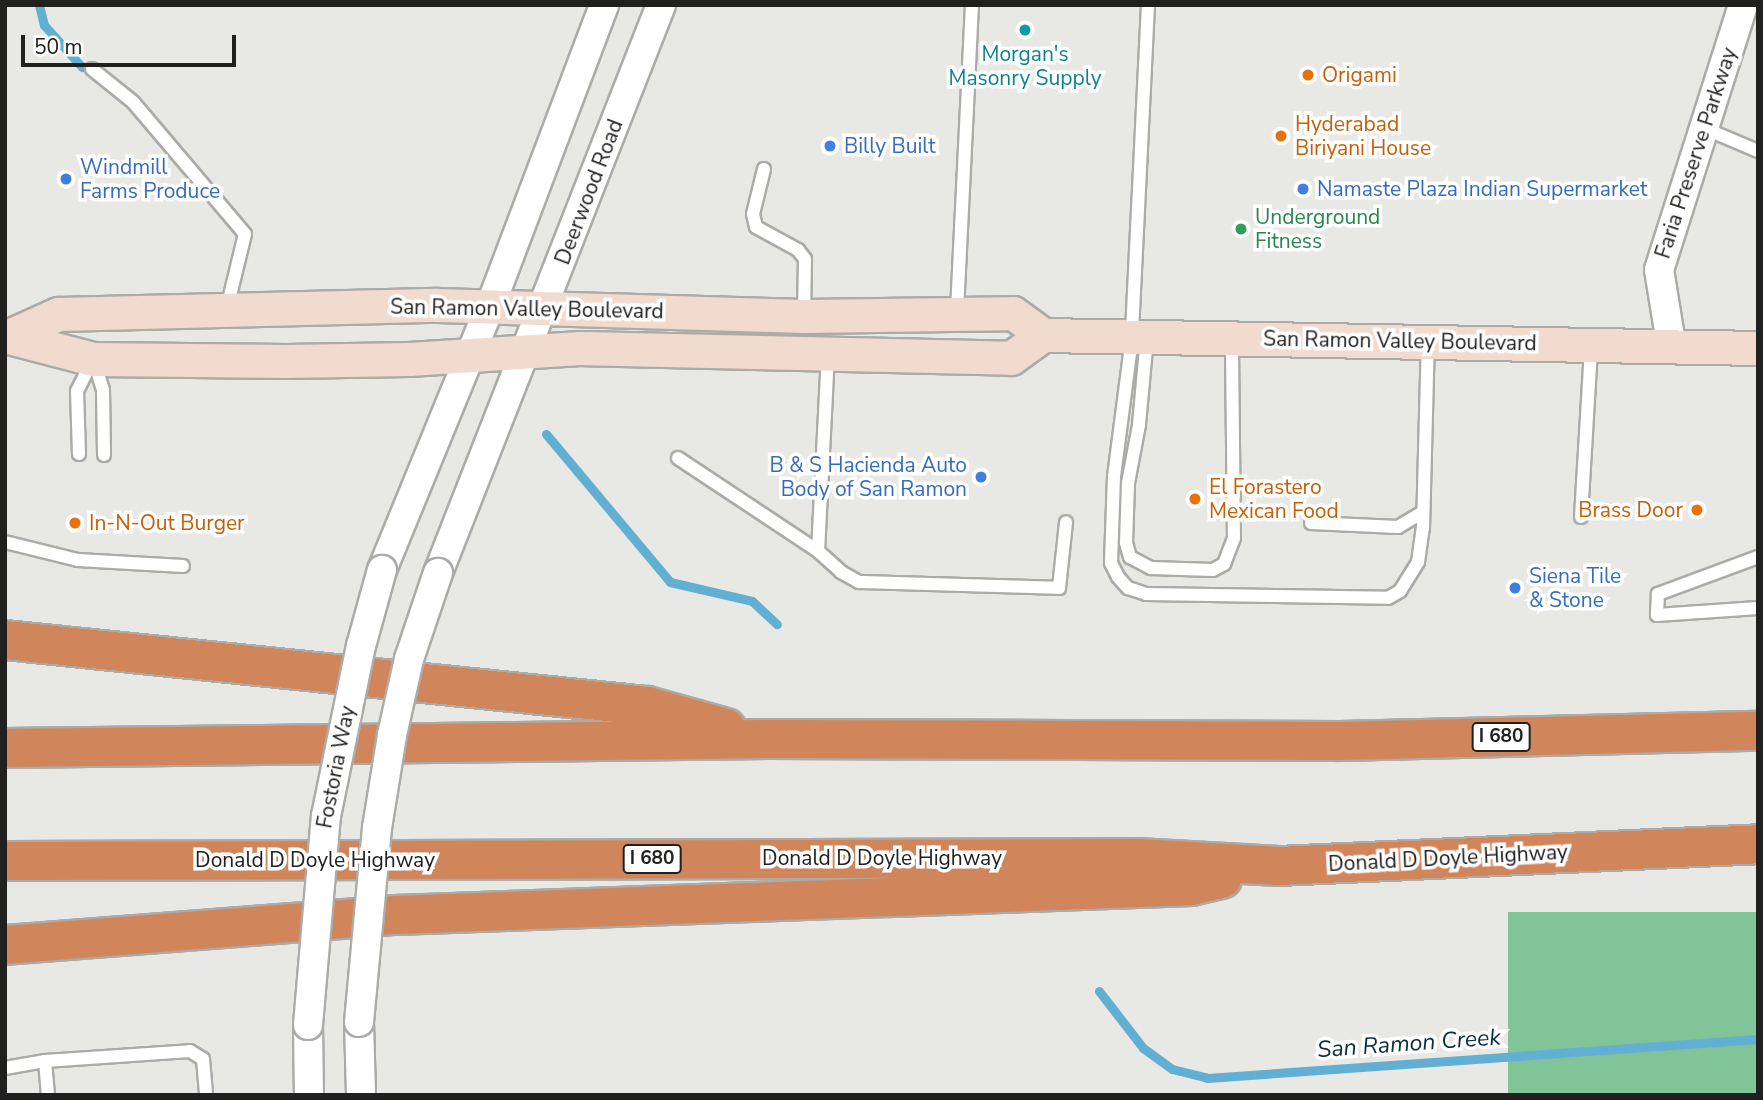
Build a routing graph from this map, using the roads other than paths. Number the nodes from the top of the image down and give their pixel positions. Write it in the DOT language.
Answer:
graph roads {
  1 [pos="604,5"];
  2 [pos="661,5"];
  3 [pos="972,5"];
  4 [pos="1148,5"];
  5 [pos="1743,5"];
  6 [pos="92,69"];
  7 [pos="1703,128"];
  8 [pos="1758,151"];
  9 [pos="764,169"];
  10 [pos="490,307"];
  11 [pos="227,309"];
  12 [pos="544,310"];
  13 [pos="957,311"];
  14 [pos="804,316"];
  15 [pos="1043,335"];
  16 [pos="7,336"];
  17 [pos="1139,338"];
  18 [pos="1232,339"];
  19 [pos="1428,341"];
  20 [pos="1592,343"];
  21 [pos="1671,343"];
  22 [pos="1758,348"];
  23 [pos="528,351"];
  24 [pos="828,353"];
  25 [pos="470,354"];
  26 [pos="93,359"];
  27 [pos="79,454"];
  28 [pos="104,455"];
  29 [pos="678,458"];
  30 [pos="1423,512"];
  31 [pos="1581,517"];
  32 [pos="1066,522"];
  33 [pos="1311,523"];
  34 [pos="5,542"];
  35 [pos="818,551"];
  36 [pos="1758,557"];
  37 [pos="183,566"];
  38 [pos="1758,608"];
  39 [pos="5,640"];
  40 [pos="1758,731"];
  41 [pos="768,739"];
  42 [pos="5,748"];
  43 [pos="1758,844"];
  44 [pos="5,861"];
  45 [pos="1279,866"];
  46 [pos="5,945"];
  47 [pos="45,1061"];
  48 [pos="5,1068"];
  49 [pos="48,1095"];
  50 [pos="206,1095"];
  51 [pos="309,1095"];
  52 [pos="361,1095"];
  1 -- 10 [label="street"];
  2 -- 12 [label="street, Deerwood Road"];
  3 -- 13 [label="lane"];
  4 -- 17 [label="lane"];
  5 -- 7 [label="street, Faria Preserve Parkway"];
  6 -- 11 [label="lane"];
  7 -- 8 [label="lane"];
  7 -- 21 [label="street, Faria Preserve Parkway"];
  9 -- 14 [label="lane"];
  10 -- 11 [label="main road, San Ramon Valley Boulevard"];
  10 -- 12 [label="main road, San Ramon Valley Boulevard"];
  10 -- 25 [label="street"];
  11 -- 16 [label="main road, San Ramon Valley Boulevard"];
  11 -- 26 [label="main road"];
  12 -- 14 [label="main road, San Ramon Valley Boulevard"];
  12 -- 23 [label="street, Deerwood Road"];
  13 -- 14 [label="main road, San Ramon Valley Boulevard"];
  13 -- 15 [label="main road, San Ramon Valley Boulevard"];
  15 -- 17 [label="main road, San Ramon Valley Boulevard"];
  15 -- 24 [label="main road, San Ramon Valley Boulevard"];
  16 -- 26 [label="main road, San Ramon Valley Boulevard"];
  17 -- 18 [label="main road, San Ramon Valley Boulevard"];
  17 -- 18 [label="lane"];
  17 -- 30 [label="lane"];
  18 -- 19 [label="main road, San Ramon Valley Boulevard"];
  19 -- 20 [label="main road, San Ramon Valley Boulevard"];
  19 -- 30 [label="lane"];
  20 -- 21 [label="main road, San Ramon Valley Boulevard"];
  20 -- 31 [label="lane"];
  21 -- 22 [label="main road, San Ramon Valley Boulevard"];
  23 -- 24 [label="main road, San Ramon Valley Boulevard"];
  23 -- 25 [label="main road, San Ramon Valley Boulevard"];
  23 -- 52 [label="street, Deerwood Road, bridge"];
  24 -- 35 [label="lane"];
  25 -- 26 [label="main road, San Ramon Valley Boulevard"];
  25 -- 51 [label="street, Fostoria Way, bridge"];
  26 -- 27 [label="lane"];
  26 -- 28 [label="lane"];
  29 -- 35 [label="lane"];
  30 -- 33 [label="lane"];
  32 -- 35 [label="lane"];
  34 -- 37 [label="lane"];
  36 -- 38 [label="lane"];
  39 -- 41 [label="highway"];
  40 -- 41 [label="highway, I 680"];
  41 -- 42 [label="highway, I 680"];
  43 -- 45 [label="highway, Donald D Doyle Highway / I 680"];
  44 -- 45 [label="highway, Donald D Doyle Highway / I 680"];
  45 -- 46 [label="highway"];
  47 -- 48 [label="lane"];
  47 -- 49 [label="lane"];
  47 -- 50 [label="lane"];
}
